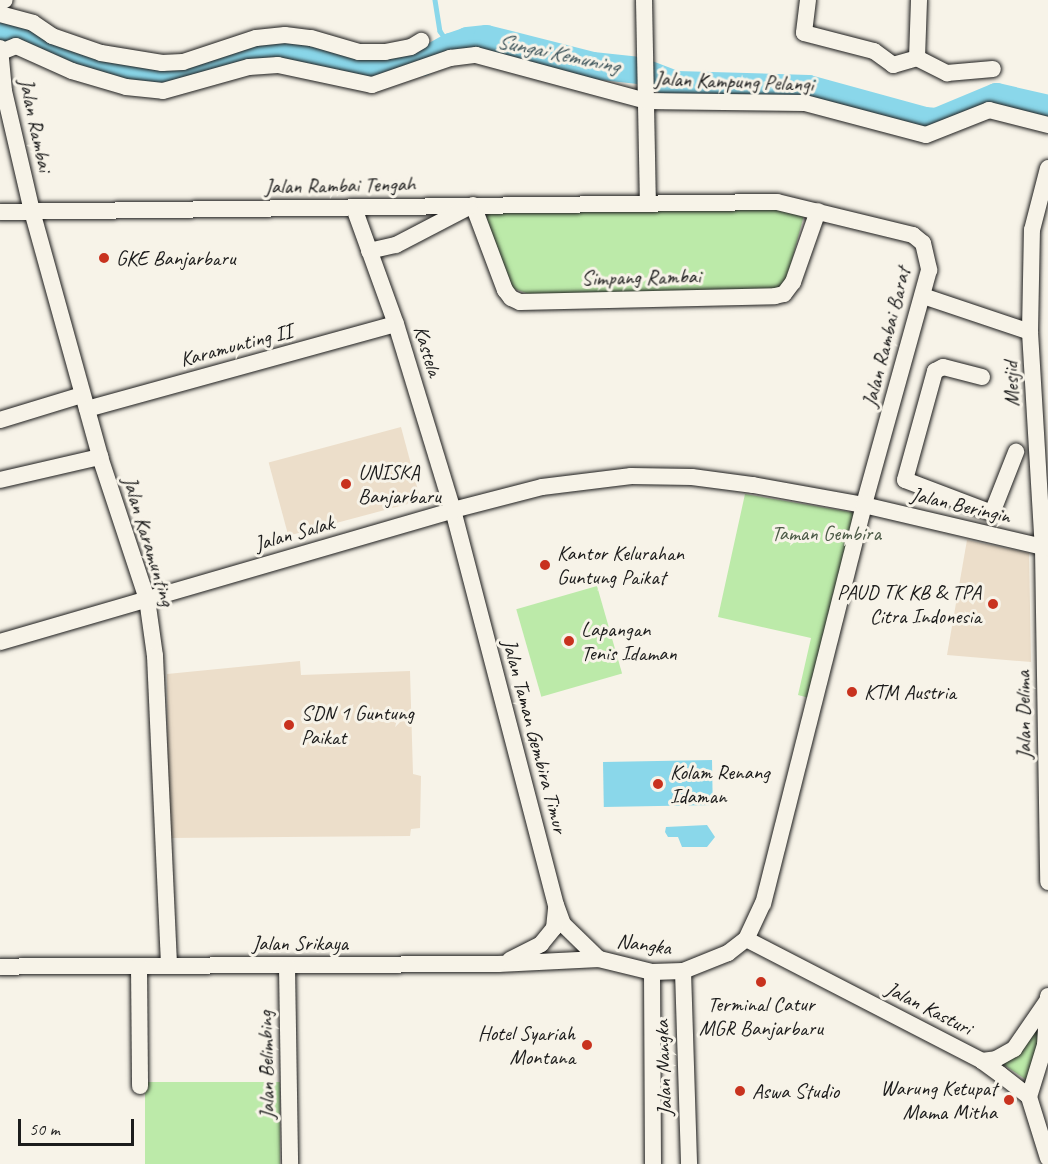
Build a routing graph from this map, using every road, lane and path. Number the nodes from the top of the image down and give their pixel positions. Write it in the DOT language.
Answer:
graph roads {
  1 [pos="5,0"];
  2 [pos="644,0"];
  3 [pos="808,0"];
  4 [pos="919,0"];
  5 [pos="0,2"];
  6 [pos="0,14"];
  7 [pos="421,41"];
  8 [pos="0,50"];
  9 [pos="917,58"];
  10 [pos="993,69"];
  11 [pos="646,99"];
  12 [pos="1048,125"];
  13 [pos="1048,168"];
  14 [pos="648,203"];
  15 [pos="473,205"];
  16 [pos="354,208"];
  17 [pos="32,211"];
  18 [pos="818,211"];
  19 [pos="0,212"];
  20 [pos="369,251"];
  21 [pos="923,296"];
  22 [pos="396,324"];
  23 [pos="1030,332"];
  24 [pos="982,377"];
  25 [pos="85,402"];
  26 [pos="0,420"];
  27 [pos="1016,452"];
  28 [pos="100,457"];
  29 [pos="0,480"];
  30 [pos="957,500"];
  31 [pos="864,505"];
  32 [pos="453,510"];
  33 [pos="952,526"];
  34 [pos="1046,548"];
  35 [pos="147,599"];
  36 [pos="0,642"];
  37 [pos="1048,882"];
  38 [pos="556,905"];
  39 [pos="746,939"];
  40 [pos="599,959"];
  41 [pos="498,964"];
  42 [pos="139,966"];
  43 [pos="169,966"];
  44 [pos="287,966"];
  45 [pos="0,967"];
  46 [pos="683,971"];
  47 [pos="652,972"];
  48 [pos="1047,999"];
  49 [pos="982,1061"];
  50 [pos="140,1086"];
  51 [pos="1029,1097"];
  52 [pos="1048,1158"];
  53 [pos="290,1164"];
  54 [pos="653,1164"];
  55 [pos="689,1164"];
  1 -- 5 [label="street"];
  2 -- 11 [label="street"];
  3 -- 9 [label="street"];
  4 -- 9 [label="street"];
  6 -- 7 [label="street"];
  8 -- 11 [label="street, Jalan Kampung Pelangi"];
  8 -- 17 [label="street, Jalan Rambai"];
  9 -- 10 [label="street"];
  11 -- 12 [label="street, Jalan Kampung Pelangi"];
  11 -- 14 [label="street"];
  13 -- 23 [label="street"];
  14 -- 15 [label="street, Jalan Rambai Tengah"];
  14 -- 18 [label="street, Jalan Rambai Barat"];
  15 -- 16 [label="street, Jalan Rambai Tengah"];
  15 -- 18 [label="street, Simpang Rambai"];
  15 -- 20 [label="street"];
  16 -- 17 [label="street, Jalan Rambai Tengah"];
  16 -- 20 [label="street, Kastela"];
  17 -- 19 [label="street, Jalan Rambai Tengah"];
  17 -- 25 [label="street, Jalan Karamunting"];
  18 -- 21 [label="street, Jalan Rambai Barat"];
  20 -- 22 [label="street, Kastela"];
  21 -- 23 [label="street, Mesjid"];
  21 -- 31 [label="street, Jalan Rambai Barat"];
  22 -- 25 [label="street, Karamunting II"];
  22 -- 32 [label="street, Kastela"];
  23 -- 34 [label="street, Mesjid"];
  24 -- 30 [label="street"];
  25 -- 26 [label="street, Karamunting II"];
  25 -- 28 [label="street, Jalan Karamunting"];
  27 -- 30 [label="street"];
  28 -- 29 [label="street"];
  28 -- 35 [label="street, Jalan Karamunting"];
  30 -- 33 [label="street"];
  31 -- 32 [label="street, Jalan Beringin"];
  31 -- 33 [label="street, Jalan Beringin"];
  31 -- 39 [label="street, Jalan Rambai Barat"];
  32 -- 35 [label="street, Jalan Salak"];
  32 -- 38 [label="street, Jalan Taman Gembira Timur"];
  33 -- 34 [label="street, Jalan Beringin"];
  34 -- 37 [label="street, Jalan Delima"];
  35 -- 36 [label="street, Jalan Salak"];
  35 -- 43 [label="street, Jalan Karamunting"];
  38 -- 40 [label="street, Jalan Taman Gembira Timur"];
  38 -- 41 [label="street"];
  39 -- 46 [label="street, Nangka"];
  39 -- 49 [label="street, Jalan Kasturi"];
  40 -- 41 [label="street, Jalan Srikaya"];
  40 -- 47 [label="street, Nangka"];
  41 -- 44 [label="street, Jalan Srikaya"];
  42 -- 43 [label="street, Jalan Srikaya"];
  42 -- 45 [label="street, Jalan Srikaya"];
  42 -- 50 [label="street"];
  43 -- 44 [label="street, Jalan Srikaya"];
  44 -- 53 [label="street, Jalan Belimbing"];
  46 -- 47 [label="street, Nangka"];
  46 -- 55 [label="street, Jalan Nangka"];
  47 -- 54 [label="street, Jalan Nangka"];
  48 -- 49 [label="street"];
  48 -- 51 [label="street"];
  49 -- 51 [label="street, Jalan Kasturi"];
  51 -- 52 [label="street"];
}
